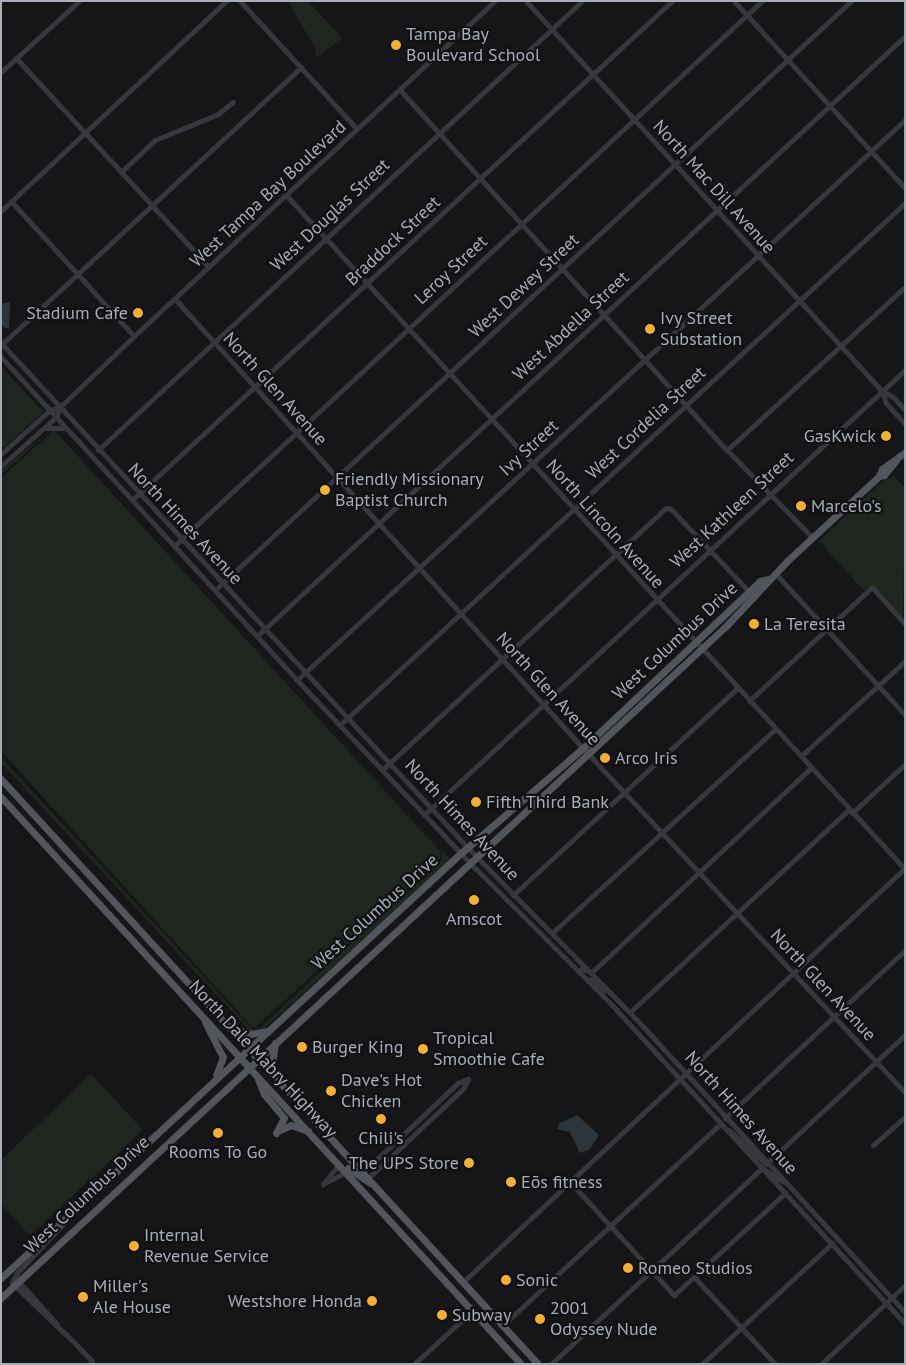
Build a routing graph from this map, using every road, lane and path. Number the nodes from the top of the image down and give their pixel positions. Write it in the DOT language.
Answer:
graph roads {
  1 [pos="79,1"];
  2 [pos="226,1"];
  3 [pos="240,1"];
  4 [pos="495,1"];
  5 [pos="526,1"];
  6 [pos="582,1"];
  7 [pos="672,1"];
  8 [pos="734,1"];
  9 [pos="762,1"];
  10 [pos="851,1"];
  11 [pos="747,16"];
  12 [pos="552,30"];
  13 [pos="905,36"];
  14 [pos="16,58"];
  15 [pos="788,60"];
  16 [pos="301,68"];
  17 [pos="1,72"];
  18 [pos="593,74"];
  19 [pos="400,90"];
  20 [pos="233,102"];
  21 [pos="829,106"];
  22 [pos="634,120"];
  23 [pos="905,120"];
  24 [pos="357,129"];
  25 [pos="85,132"];
  26 [pos="439,133"];
  27 [pos="871,151"];
  28 [pos="675,165"];
  29 [pos="122,171"];
  30 [pos="480,179"];
  31 [pos="905,188"];
  32 [pos="286,195"];
  33 [pos="11,201"];
  34 [pos="905,203"];
  35 [pos="152,204"];
  36 [pos="717,210"];
  37 [pos="1,211"];
  38 [pos="521,224"];
  39 [pos="325,238"];
  40 [pos="758,255"];
  41 [pos="209,267"];
  42 [pos="563,269"];
  43 [pos="78,274"];
  44 [pos="367,283"];
  45 [pos="905,287"];
  46 [pos="175,299"];
  47 [pos="799,301"];
  48 [pos="604,314"];
  49 [pos="408,328"];
  50 [pos="134,336"];
  51 [pos="213,342"];
  52 [pos="2,344"];
  53 [pos="840,346"];
  54 [pos="1,357"];
  55 [pos="645,360"];
  56 [pos="905,370"];
  57 [pos="449,374"];
  58 [pos="254,387"];
  59 [pos="882,391"];
  60 [pos="686,405"];
  61 [pos="60,407"];
  62 [pos="50,410"];
  63 [pos="905,410"];
  64 [pos="56,417"];
  65 [pos="491,419"];
  66 [pos="905,424"];
  67 [pos="67,429"];
  68 [pos="296,432"];
  69 [pos="38,433"];
  70 [pos="98,450"];
  71 [pos="727,450"];
  72 [pos="905,452"];
  73 [pos="2,453"];
  74 [pos="10,458"];
  75 [pos="532,464"];
  76 [pos="1,466"];
  77 [pos="337,478"];
  78 [pos="139,493"];
  79 [pos="768,494"];
  80 [pos="132,500"];
  81 [pos="573,510"];
  82 [pos="378,523"];
  83 [pos="812,537"];
  84 [pos="181,540"];
  85 [pos="174,546"];
  86 [pos="708,549"];
  87 [pos="614,554"];
  88 [pos="419,568"];
  89 [pos="775,573"];
  90 [pos="222,584"];
  91 [pos="215,590"];
  92 [pos="752,595"];
  93 [pos="656,600"];
  94 [pos="239,603"];
  95 [pos="232,609"];
  96 [pos="460,614"];
  97 [pos="905,624"];
  98 [pos="264,629"];
  99 [pos="826,630"];
  100 [pos="257,636"];
  101 [pos="698,647"];
  102 [pos="502,659"];
  103 [pos="905,661"];
  104 [pos="305,673"];
  105 [pos="297,680"];
  106 [pos="878,686"];
  107 [pos="737,688"];
  108 [pos="749,701"];
  109 [pos="543,704"];
  110 [pos="905,715"];
  111 [pos="349,717"];
  112 [pos="341,724"];
  113 [pos="775,728"];
  114 [pos="586,751"];
  115 [pos="801,756"];
  116 [pos="390,762"];
  117 [pos="905,764"];
  118 [pos="811,768"];
  119 [pos="383,769"];
  120 [pos="1,778"];
  121 [pos="624,792"];
  122 [pos="1,797"];
  123 [pos="22,801"];
  124 [pos="431,808"];
  125 [pos="13,810"];
  126 [pos="851,811"];
  127 [pos="425,814"];
  128 [pos="662,833"];
  129 [pos="468,848"];
  130 [pos="461,853"];
  131 [pos="475,856"];
  132 [pos="469,862"];
  133 [pos="905,869"];
  134 [pos="699,873"];
  135 [pos="513,895"];
  136 [pos="736,914"];
  137 [pos="553,932"];
  138 [pos="553,943"];
  139 [pos="905,950"];
  140 [pos="353,952"];
  141 [pos="362,962"];
  142 [pos="592,972"];
  143 [pos="792,973"];
  144 [pos="586,979"];
  145 [pos="618,1000"];
  146 [pos="198,1011"];
  147 [pos="630,1012"];
  148 [pos="834,1017"];
  149 [pos="228,1027"];
  150 [pos="269,1030"];
  151 [pos="905,1035"];
  152 [pos="275,1042"];
  153 [pos="248,1049"];
  154 [pos="240,1057"];
  155 [pos="257,1059"];
  156 [pos="877,1062"];
  157 [pos="249,1066"];
  158 [pos="685,1072"];
  159 [pos="256,1074"];
  160 [pos="680,1079"];
  161 [pos="210,1084"];
  162 [pos="289,1093"];
  163 [pos="905,1093"];
  164 [pos="905,1117"];
  165 [pos="725,1118"];
  166 [pos="721,1125"];
  167 [pos="308,1131"];
  168 [pos="873,1145"];
  169 [pos="767,1163"];
  170 [pos="339,1164"];
  171 [pos="762,1168"];
  172 [pos="346,1172"];
  173 [pos="367,1179"];
  174 [pos="570,1182"];
  175 [pos="787,1184"];
  176 [pos="785,1193"];
  177 [pos="74,1207"];
  178 [pos="409,1223"];
  179 [pos="610,1225"];
  180 [pos="400,1231"];
  181 [pos="832,1243"];
  182 [pos="652,1270"];
  183 [pos="3,1276"];
  184 [pos="694,1277"];
  185 [pos="443,1278"];
  186 [pos="464,1281"];
  187 [pos="15,1284"];
  188 [pos="905,1286"];
  189 [pos="1,1298"];
  190 [pos="891,1298"];
  191 [pos="885,1304"];
  192 [pos="472,1310"];
  193 [pos="905,1312"];
  194 [pos="495,1316"];
  195 [pos="905,1324"];
  196 [pos="503,1325"];
  197 [pos="741,1327"];
  198 [pos="420,1358"];
  199 [pos="91,1362"];
  200 [pos="414,1364"];
  201 [pos="425,1364"];
  202 [pos="522,1364"];
  203 [pos="538,1364"];
  204 [pos="551,1364"];
  205 [pos="702,1364"];
  206 [pos="776,1364"];
  207 [pos="821,1364"];
  1 -- 14 [label="street"];
  2 -- 25 [label="street"];
  3 -- 16 [label="street"];
  4 -- 19 [label="street, West Tampa Bay Boulevard"];
  5 -- 12 [label="street, North Mac Dill Avenue"];
  6 -- 12 [label="street, West Douglas Street"];
  7 -- 18 [label="street, Braddock Street"];
  8 -- 11 [label="street"];
  9 -- 11 [label="street, Leroy Street"];
  10 -- 15 [label="street, West Dewey Street"];
  11 -- 15 [label="street"];
  11 -- 22 [label="street, Leroy Street"];
  12 -- 18 [label="street, North Mac Dill Avenue"];
  12 -- 26 [label="street, West Douglas Street"];
  13 -- 21 [label="street, West Abdella Street"];
  14 -- 17 [label="street"];
  14 -- 25 [label="street"];
  15 -- 21 [label="street"];
  15 -- 28 [label="street, West Dewey Street"];
  16 -- 24 [label="street"];
  16 -- 35 [label="street"];
  18 -- 22 [label="street, North Mac Dill Avenue"];
  18 -- 30 [label="street, Braddock Street"];
  19 -- 24 [label="street, West Tampa Bay Boulevard"];
  19 -- 26 [label="street"];
  20 -- 29 [label="street"];
  21 -- 27 [label="street"];
  21 -- 36 [label="street, West Abdella Street"];
  22 -- 28 [label="street, North Mac Dill Avenue"];
  22 -- 38 [label="street, Leroy Street"];
  23 -- 27 [label="street, Ivy Street"];
  24 -- 32 [label="street, West Tampa Bay Boulevard"];
  25 -- 29 [label="street"];
  25 -- 33 [label="street"];
  26 -- 30 [label="street"];
  26 -- 39 [label="street, West Douglas Street"];
  27 -- 31 [label="street"];
  27 -- 40 [label="street, Ivy Street"];
  28 -- 36 [label="street, North Mac Dill Avenue"];
  28 -- 42 [label="street, West Dewey Street"];
  29 -- 35 [label="street"];
  30 -- 38 [label="street"];
  30 -- 44 [label="street, Braddock Street"];
  32 -- 39 [label="street, North Lincoln Avenue"];
  32 -- 41 [label="street, West Tampa Bay Boulevard"];
  33 -- 37 [label="street"];
  33 -- 43 [label="street"];
  34 -- 47 [label="street, West Cordelia Street"];
  35 -- 41 [label="street"];
  35 -- 43 [label="street"];
  36 -- 40 [label="street, North Mac Dill Avenue"];
  36 -- 48 [label="street, West Abdella Street"];
  38 -- 42 [label="street"];
  38 -- 49 [label="street, Leroy Street"];
  39 -- 44 [label="street, North Lincoln Avenue"];
  39 -- 51 [label="street, West Douglas Street"];
  40 -- 47 [label="street, North Mac Dill Avenue"];
  40 -- 55 [label="street, Ivy Street"];
  41 -- 46 [label="street, West Tampa Bay Boulevard"];
  42 -- 48 [label="street"];
  42 -- 57 [label="street, West Dewey Street"];
  43 -- 50 [label="street"];
  43 -- 52 [label="street"];
  44 -- 49 [label="street, North Lincoln Avenue"];
  44 -- 58 [label="street, Braddock Street"];
  45 -- 53 [label="street"];
  46 -- 50 [label="street, West Tampa Bay Boulevard"];
  46 -- 51 [label="street, North Glen Avenue"];
  47 -- 53 [label="street, North Mac Dill Avenue"];
  47 -- 60 [label="street, West Cordelia Street"];
  48 -- 55 [label="street"];
  48 -- 65 [label="street, West Abdella Street"];
  49 -- 57 [label="street, North Lincoln Avenue"];
  49 -- 68 [label="street, Leroy Street"];
  50 -- 61 [label="street, West Tampa Bay Boulevard"];
  51 -- 58 [label="street, North Glen Avenue"];
  51 -- 70 [label="street, West Douglas Street"];
  52 -- 61 [label="street, North Himes Avenue"];
  53 -- 59 [label="street, North Mac Dill Avenue"];
  53 -- 71 [label="street"];
  54 -- 62 [label="street, North Himes Avenue"];
  55 -- 60 [label="street"];
  55 -- 75 [label="street, Ivy Street"];
  56 -- 59 [label="street, West Kathleen Street"];
  57 -- 65 [label="street, North Lincoln Avenue"];
  57 -- 77 [label="street, West Dewey Street"];
  58 -- 68 [label="street, North Glen Avenue"];
  58 -- 78 [label="street, Braddock Street"];
  59 -- 63 [label="street, North Mac Dill Avenue"];
  59 -- 66 [label="street, North Mac Dill Avenue"];
  59 -- 79 [label="street, West Kathleen Street"];
  60 -- 71 [label="street"];
  60 -- 81 [label="street, West Cordelia Street"];
  61 -- 62 [label="street, West Tampa Bay Boulevard"];
  61 -- 64 [label="street, West Tampa Bay Boulevard"];
  61 -- 70 [label="street, North Himes Avenue"];
  62 -- 64 [label="street, North Himes Avenue"];
  62 -- 73 [label="street, West Tampa Bay Boulevard"];
  64 -- 67 [label="street, North Himes Avenue"];
  64 -- 69 [label="street, West Tampa Bay Boulevard"];
  65 -- 75 [label="street, North Lincoln Avenue"];
  65 -- 82 [label="street, West Abdella Street"];
  67 -- 69 [label="street"];
  67 -- 80 [label="street, North Himes Avenue"];
  68 -- 77 [label="street, North Glen Avenue"];
  68 -- 84 [label="street, Leroy Street"];
  69 -- 74 [label="street, West Tampa Bay Boulevard"];
  70 -- 78 [label="street, North Himes Avenue"];
  71 -- 79 [label="street"];
  72 -- 83 [label="main road, West Columbus Drive"];
  73 -- 74 [label="street"];
  74 -- 76 [label="street, West Tampa Bay Boulevard"];
  75 -- 81 [label="street, North Lincoln Avenue"];
  75 -- 88 [label="street, Ivy Street"];
  77 -- 82 [label="street, North Glen Avenue"];
  77 -- 90 [label="street, West Dewey Street"];
  78 -- 80 [label="street, Braddock Street"];
  78 -- 84 [label="street, North Himes Avenue"];
  79 -- 83 [label="street"];
  79 -- 86 [label="street, West Kathleen Street"];
  80 -- 85 [label="street, North Himes Avenue"];
  81 -- 87 [label="street, North Lincoln Avenue"];
  81 -- 96 [label="street, West Cordelia Street"];
  82 -- 88 [label="street, North Glen Avenue"];
  82 -- 98 [label="street, West Abdella Street"];
  83 -- 89 [label="main road, West Columbus Drive"];
  84 -- 85 [label="street, Leroy Street"];
  84 -- 90 [label="street, North Himes Avenue"];
  85 -- 91 [label="street, North Himes Avenue"];
  86 -- 87 [label="street"];
  86 -- 92 [label="street"];
  86 -- 93 [label="street, West Kathleen Street"];
  87 -- 93 [label="street, North Lincoln Avenue"];
  87 -- 102 [label="street"];
  88 -- 96 [label="street, North Glen Avenue"];
  88 -- 104 [label="street, Ivy Street"];
  89 -- 92 [label="main road, West Columbus Drive"];
  89 -- 99 [label="street"];
  90 -- 91 [label="street, West Dewey Street"];
  90 -- 94 [label="street, North Himes Avenue"];
  91 -- 95 [label="street, North Himes Avenue"];
  92 -- 101 [label="main road, West Columbus Drive"];
  93 -- 101 [label="street, North Lincoln Avenue"];
  93 -- 109 [label="street, West Kathleen Street"];
  94 -- 95 [label="street"];
  94 -- 98 [label="street, North Himes Avenue"];
  95 -- 100 [label="street, North Himes Avenue"];
  96 -- 102 [label="street, North Glen Avenue"];
  96 -- 111 [label="street, West Cordelia Street"];
  97 -- 99 [label="street"];
  98 -- 100 [label="street, West Abdella Street"];
  98 -- 104 [label="street, North Himes Avenue"];
  99 -- 106 [label="street"];
  99 -- 108 [label="street"];
  100 -- 105 [label="street, North Himes Avenue"];
  101 -- 107 [label="street, North Lincoln Avenue"];
  101 -- 114 [label="main road, West Columbus Drive"];
  102 -- 109 [label="street, North Glen Avenue"];
  102 -- 116 [label="street"];
  103 -- 106 [label="street"];
  104 -- 105 [label="street, Ivy Street"];
  104 -- 111 [label="street, North Himes Avenue"];
  105 -- 112 [label="street, North Himes Avenue"];
  106 -- 110 [label="street"];
  106 -- 115 [label="street"];
  107 -- 108 [label="street, North Lincoln Avenue"];
  107 -- 121 [label="street"];
  108 -- 113 [label="street, North Lincoln Avenue"];
  109 -- 114 [label="street, North Glen Avenue"];
  109 -- 124 [label="street, West Kathleen Street"];
  111 -- 112 [label="street, West Cordelia Street"];
  111 -- 116 [label="street, North Himes Avenue"];
  112 -- 119 [label="street, North Himes Avenue"];
  113 -- 115 [label="street, North Lincoln Avenue"];
  113 -- 128 [label="street"];
  114 -- 121 [label="street, North Glen Avenue"];
  114 -- 129 [label="main road, West Columbus Drive"];
  114 -- 131 [label="main road, West Columbus Drive"];
  115 -- 118 [label="street, North Lincoln Avenue"];
  116 -- 119 [label="street"];
  116 -- 124 [label="street, North Himes Avenue"];
  117 -- 126 [label="street"];
  118 -- 126 [label="street, North Lincoln Avenue"];
  118 -- 134 [label="street"];
  119 -- 127 [label="street, North Himes Avenue"];
  120 -- 123 [label="main road, North Dale Mabry Highway"];
  121 -- 128 [label="street, North Glen Avenue"];
  121 -- 135 [label="street"];
  122 -- 125 [label="main road, North Dale Mabry Highway"];
  123 -- 125 [label="main road"];
  123 -- 149 [label="main road, North Dale Mabry Highway"];
  124 -- 127 [label="street, West Kathleen Street"];
  124 -- 129 [label="street, North Himes Avenue"];
  125 -- 146 [label="main road, North Dale Mabry Highway"];
  126 -- 133 [label="street, North Lincoln Avenue"];
  126 -- 136 [label="street"];
  127 -- 130 [label="street, North Himes Avenue"];
  128 -- 134 [label="street, North Glen Avenue"];
  128 -- 137 [label="street"];
  129 -- 130 [label="main road, West Columbus Drive"];
  129 -- 131 [label="street, North Himes Avenue"];
  130 -- 132 [label="street, North Himes Avenue"];
  130 -- 140 [label="main road, West Columbus Drive"];
  131 -- 132 [label="main road, West Columbus Drive"];
  131 -- 135 [label="street, North Himes Avenue"];
  132 -- 138 [label="street, North Himes Avenue"];
  132 -- 141 [label="main road, West Columbus Drive"];
  133 -- 143 [label="street"];
  134 -- 136 [label="street, North Glen Avenue"];
  134 -- 142 [label="street"];
  135 -- 137 [label="street, North Himes Avenue"];
  136 -- 143 [label="street, North Glen Avenue"];
  136 -- 147 [label="street"];
  137 -- 142 [label="street, North Himes Avenue"];
  138 -- 142 [label="street"];
  138 -- 144 [label="street, North Himes Avenue"];
  139 -- 148 [label="street"];
  140 -- 141 [label="main road"];
  140 -- 150 [label="main road, West Columbus Drive"];
  141 -- 152 [label="main road, West Columbus Drive"];
  142 -- 145 [label="street, North Himes Avenue"];
  143 -- 148 [label="street, North Glen Avenue"];
  143 -- 158 [label="street"];
  144 -- 145 [label="street"];
  144 -- 160 [label="street, North Himes Avenue"];
  145 -- 147 [label="street, North Himes Avenue"];
  146 -- 154 [label="main road, North Dale Mabry Highway"];
  146 -- 161 [label="main road"];
  147 -- 158 [label="street, North Himes Avenue"];
  148 -- 156 [label="street, North Glen Avenue"];
  148 -- 165 [label="street"];
  149 -- 150 [label="main road"];
  149 -- 153 [label="main road, North Dale Mabry Highway"];
  150 -- 153 [label="main road, West Columbus Drive"];
  151 -- 156 [label="street"];
  152 -- 155 [label="main road, West Columbus Drive"];
  152 -- 162 [label="main road"];
  153 -- 154 [label="main road, West Columbus Drive"];
  153 -- 155 [label="main road, North Dale Mabry Highway"];
  154 -- 157 [label="main road, North Dale Mabry Highway"];
  154 -- 161 [label="main road, West Columbus Drive"];
  155 -- 157 [label="main road, West Columbus Drive"];
  155 -- 162 [label="main road, North Dale Mabry Highway"];
  156 -- 163 [label="street, North Glen Avenue"];
  156 -- 169 [label="street"];
  157 -- 159 [label="main road, North Dale Mabry Highway"];
  157 -- 187 [label="main road, West Columbus Drive"];
  158 -- 160 [label="street"];
  158 -- 165 [label="street, North Himes Avenue"];
  159 -- 167 [label="main road, North Dale Mabry Highway"];
  159 -- 167 [label="main road"];
  160 -- 166 [label="street, North Himes Avenue"];
  160 -- 174 [label="street"];
  161 -- 177 [label="main road, West Columbus Drive"];
  162 -- 173 [label="main road, North Dale Mabry Highway"];
  164 -- 168 [label="street"];
  165 -- 169 [label="street, North Himes Avenue"];
  166 -- 169 [label="street"];
  166 -- 171 [label="street, North Himes Avenue"];
  166 -- 179 [label="street"];
  167 -- 170 [label="main road, North Dale Mabry Highway"];
  169 -- 175 [label="street, North Himes Avenue"];
  170 -- 172 [label="main road, North Dale Mabry Highway"];
  170 -- 172 [label="street"];
  170 -- 173 [label="main road"];
  171 -- 175 [label="street"];
  171 -- 176 [label="street, North Himes Avenue"];
  171 -- 182 [label="street"];
  172 -- 180 [label="main road, North Dale Mabry Highway"];
  173 -- 173 [label="street"];
  173 -- 178 [label="main road, North Dale Mabry Highway"];
  174 -- 179 [label="street"];
  174 -- 186 [label="street"];
  175 -- 190 [label="street, North Himes Avenue"];
  176 -- 181 [label="street, North Himes Avenue"];
  176 -- 184 [label="street"];
  177 -- 183 [label="main road, West Columbus Drive"];
  177 -- 187 [label="street"];
  178 -- 180 [label="main road"];
  178 -- 186 [label="main road, North Dale Mabry Highway"];
  179 -- 182 [label="street"];
  179 -- 196 [label="street"];
  180 -- 185 [label="main road, North Dale Mabry Highway"];
  181 -- 191 [label="street, North Himes Avenue"];
  181 -- 197 [label="street"];
  182 -- 184 [label="street"];
  182 -- 204 [label="street"];
  184 -- 197 [label="street"];
  185 -- 186 [label="main road"];
  185 -- 192 [label="main road, North Dale Mabry Highway"];
  186 -- 194 [label="main road, North Dale Mabry Highway"];
  187 -- 189 [label="main road, West Columbus Drive"];
  187 -- 199 [label="street"];
  188 -- 190 [label="street"];
  190 -- 191 [label="street"];
  190 -- 193 [label="street, North Himes Avenue"];
  191 -- 195 [label="street, North Himes Avenue"];
  191 -- 207 [label="street"];
  192 -- 194 [label="main road"];
  192 -- 198 [label="street"];
  192 -- 202 [label="main road, North Dale Mabry Highway"];
  194 -- 196 [label="main road, North Dale Mabry Highway"];
  196 -- 203 [label="main road, North Dale Mabry Highway"];
  197 -- 205 [label="street"];
  197 -- 206 [label="street"];
  198 -- 200 [label="street"];
  198 -- 201 [label="street"];
}
